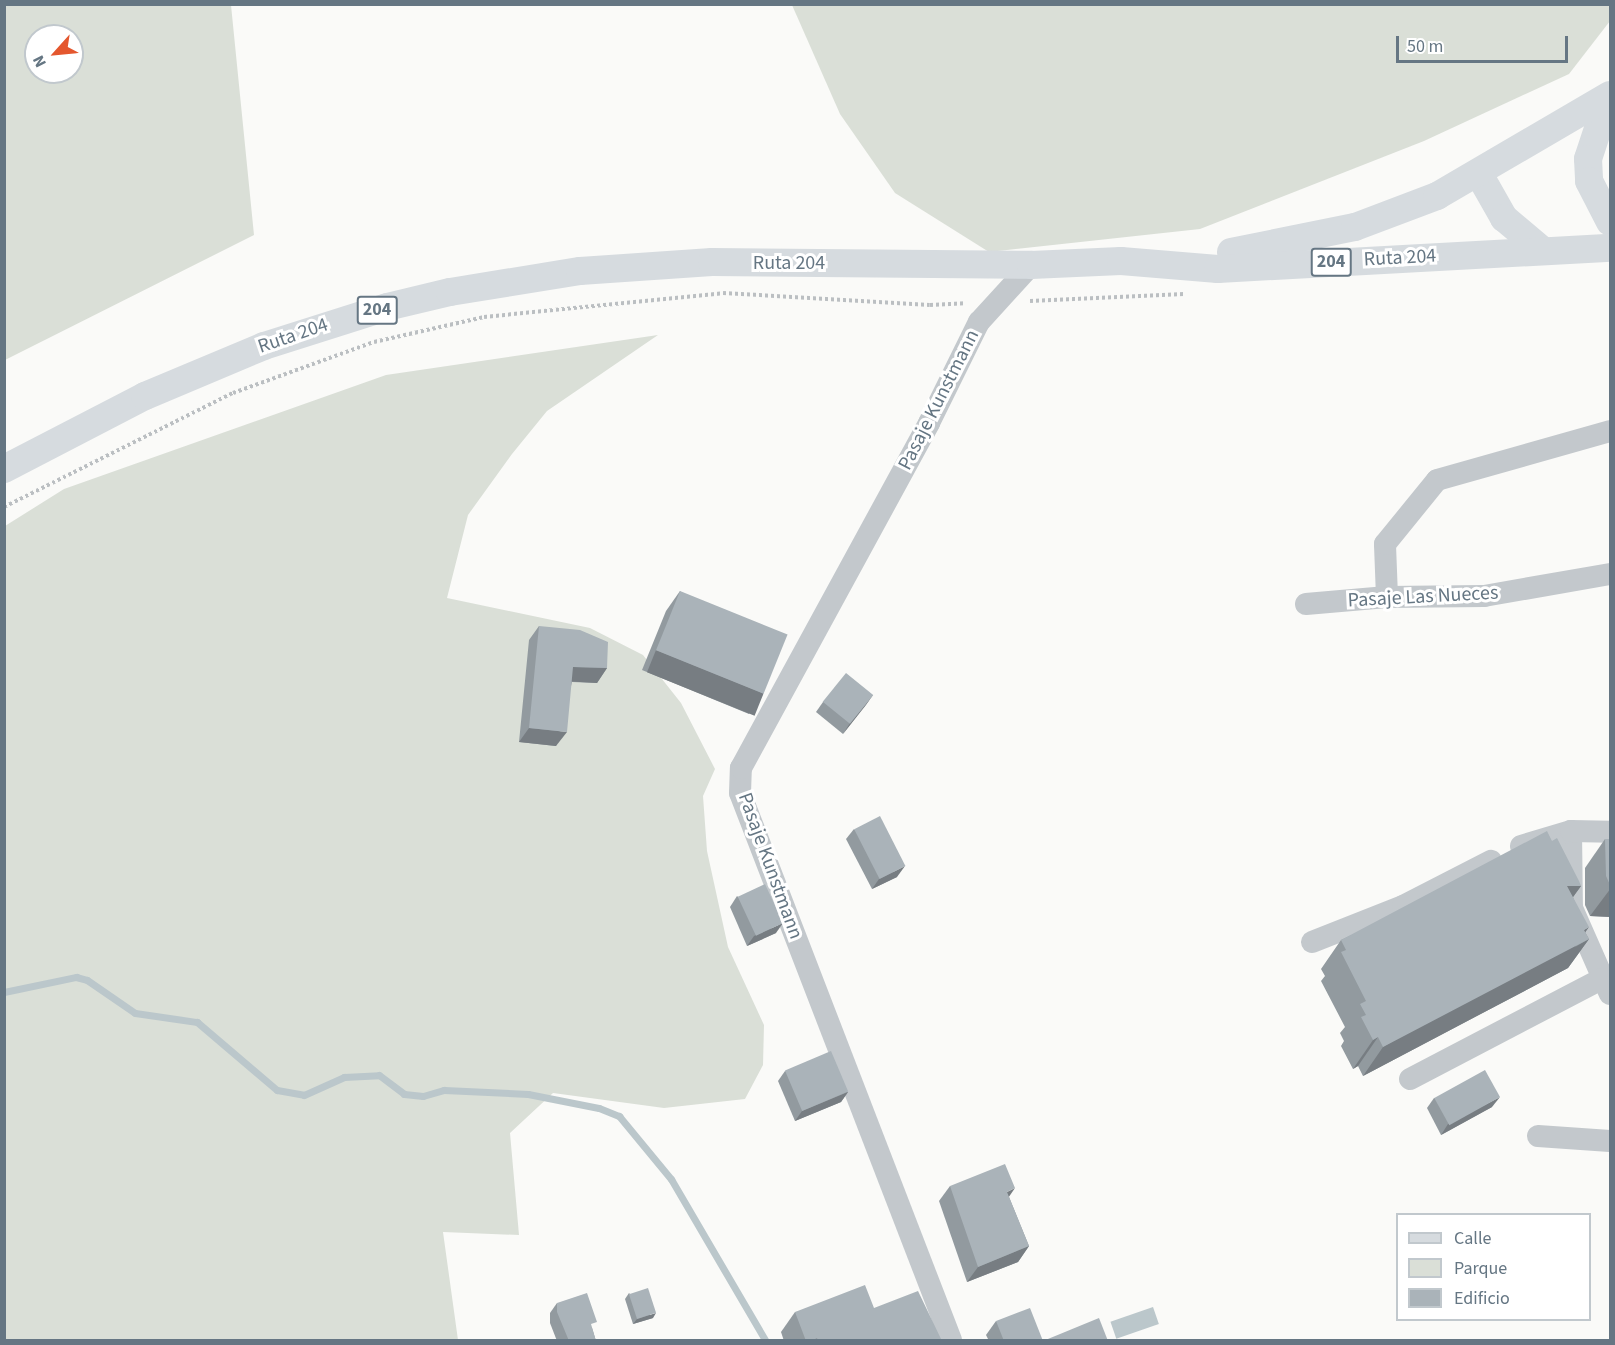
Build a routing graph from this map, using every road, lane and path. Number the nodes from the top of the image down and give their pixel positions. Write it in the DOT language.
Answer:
graph roads {
  1 [pos="1609,96"];
  2 [pos="1479,174"];
  3 [pos="1611,222"];
  4 [pos="1611,248"];
  5 [pos="1542,250"];
  6 [pos="1120,261"];
  7 [pos="1031,265"];
  8 [pos="1197,293"];
  9 [pos="998,302"];
  10 [pos="1611,431"];
  11 [pos="4,469"];
  12 [pos="4,507"];
  13 [pos="1611,574"];
  14 [pos="1387,597"];
  15 [pos="1306,604"];
  16 [pos="1571,831"];
  17 [pos="1611,832"];
  18 [pos="1312,942"];
  19 [pos="1606,986"];
  20 [pos="1410,1079"];
  21 [pos="1539,1136"];
  22 [pos="1611,1140"];
  23 [pos="951,1341"];
  1 -- 2 [label="main road"];
  1 -- 3 [label="main road"];
  2 -- 5 [label="main road"];
  2 -- 6 [label="main road"];
  4 -- 5 [label="main road, Ruta 204 / 204"];
  5 -- 6 [label="main road, Ruta 204 / 204"];
  6 -- 7 [label="main road, Ruta 204 / 204"];
  7 -- 9 [label="street, Pasaje Kunstmann"];
  7 -- 11 [label="main road, Ruta 204 / 204"];
  8 -- 9 [label="path"];
  9 -- 12 [label="path"];
  9 -- 23 [label="street, Pasaje Kunstmann"];
  10 -- 14 [label="street"];
  13 -- 14 [label="street, Pasaje Las Nueces"];
  14 -- 15 [label="street, Pasaje Las Nueces"];
  16 -- 17 [label="street"];
  16 -- 18 [label="street"];
  16 -- 19 [label="street"];
  19 -- 20 [label="street"];
  21 -- 22 [label="street"];
}
